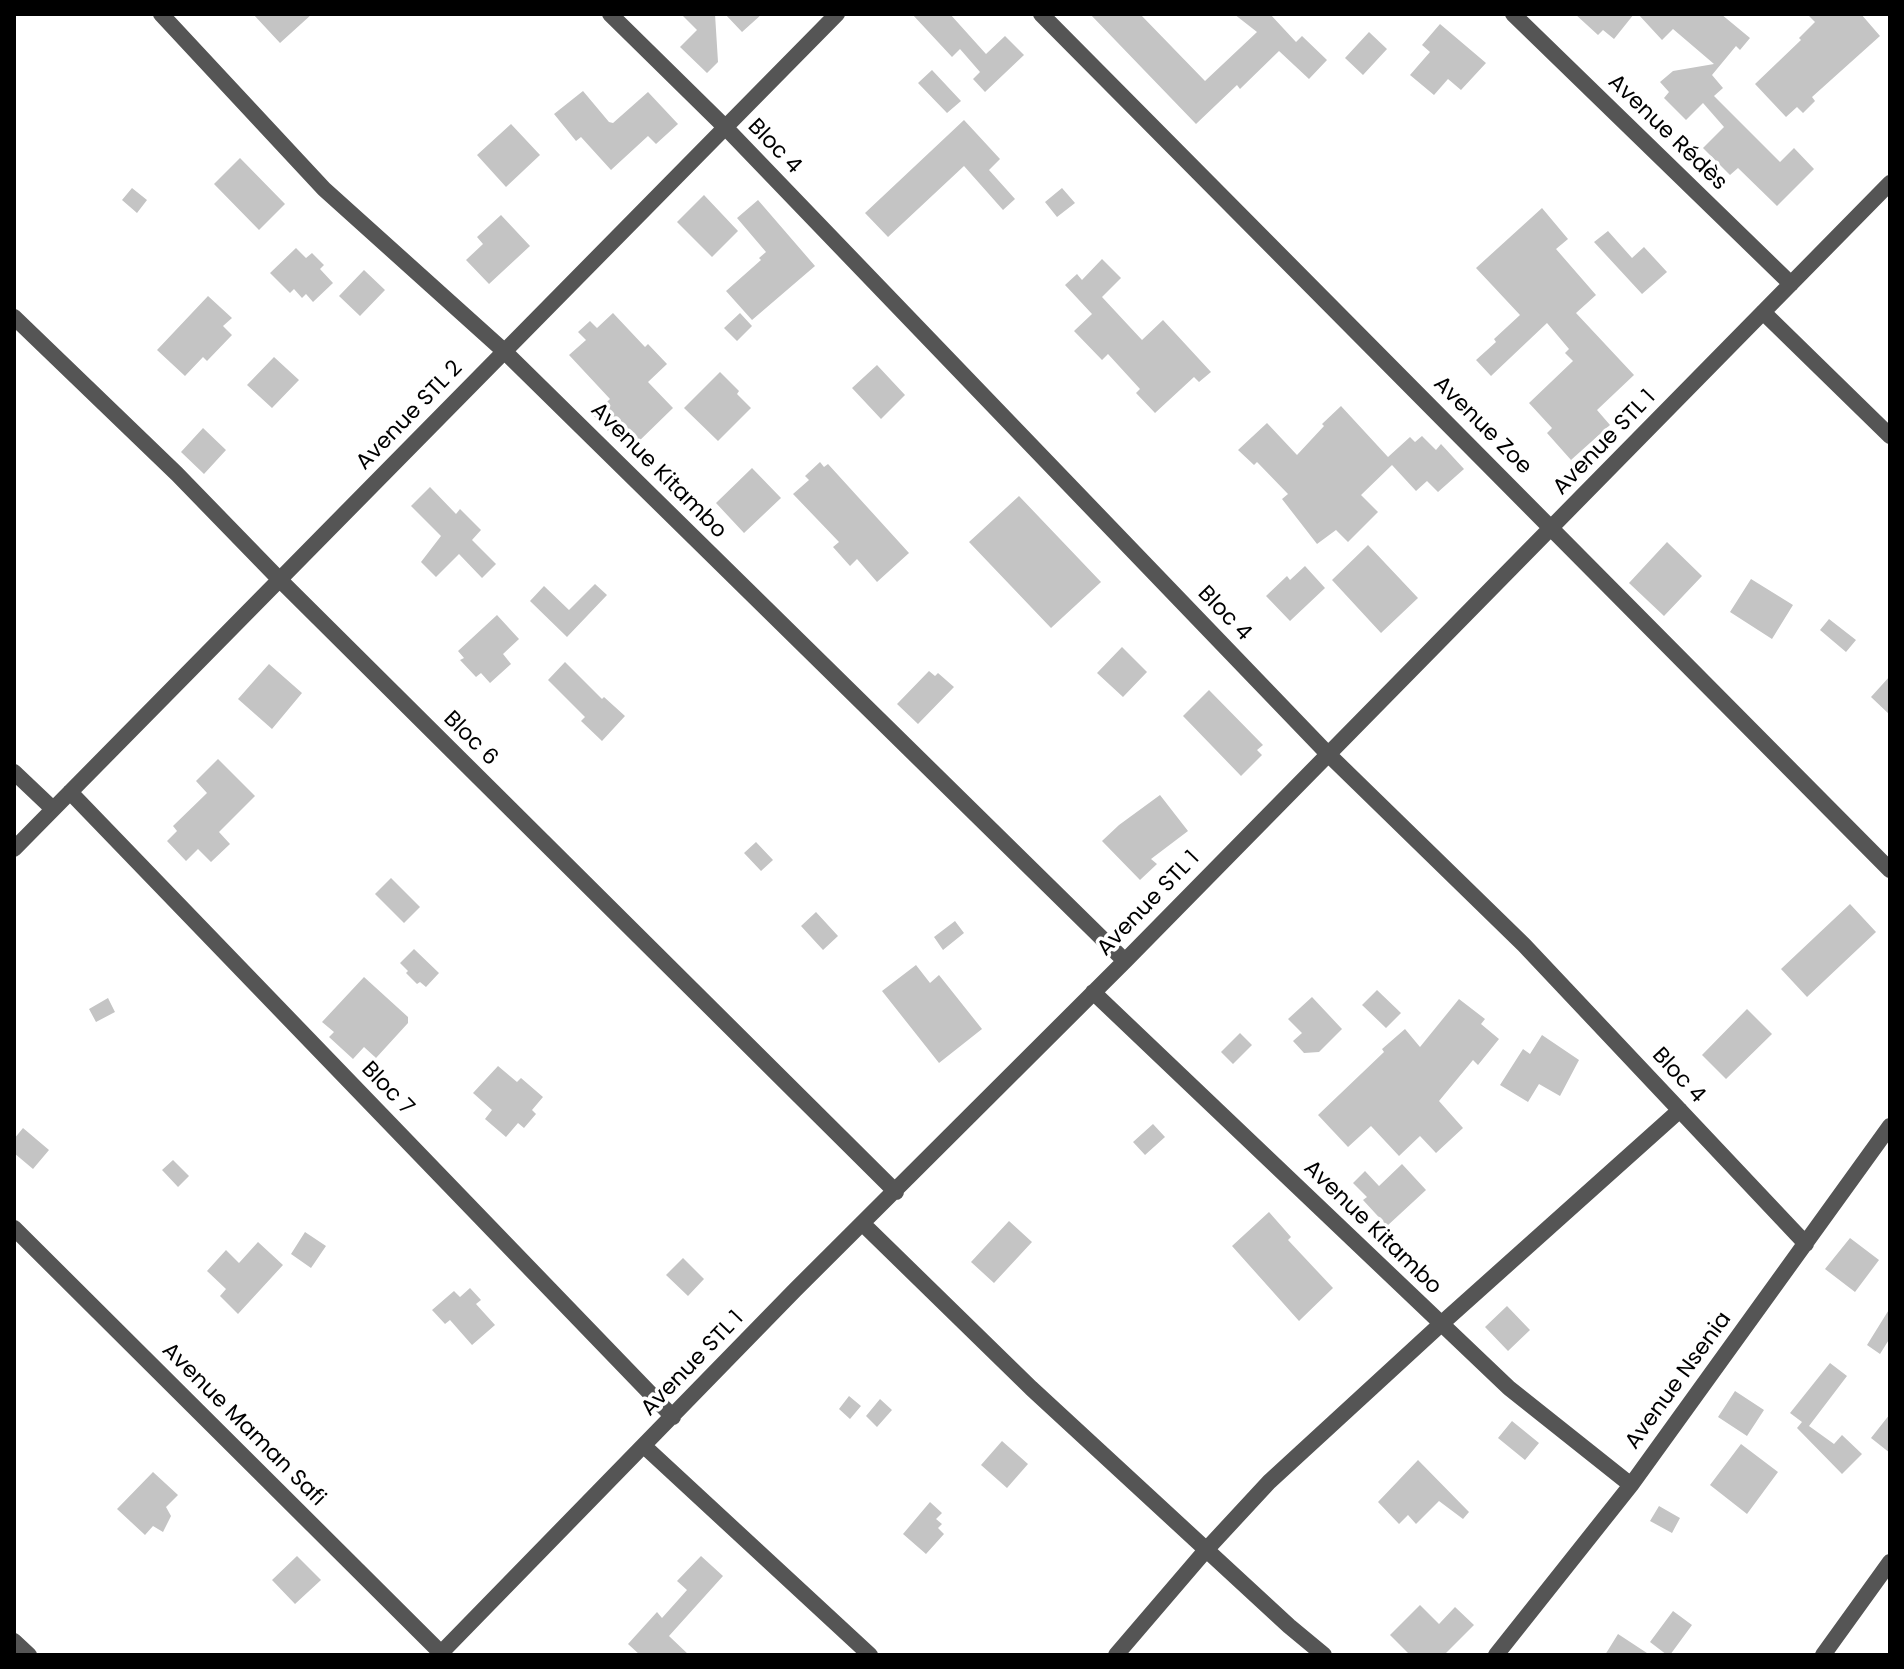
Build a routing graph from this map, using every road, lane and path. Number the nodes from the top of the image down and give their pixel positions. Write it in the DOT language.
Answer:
graph roads {
  1 [pos="161,14"];
  2 [pos="610,14"];
  3 [pos="837,14"];
  4 [pos="1041,14"];
  5 [pos="1513,14"];
  6 [pos="726,128"];
  7 [pos="1890,183"];
  8 [pos="1791,284"];
  9 [pos="1763,312"];
  10 [pos="14,317"];
  11 [pos="504,351"];
  12 [pos="1890,436"];
  13 [pos="1552,528"];
  14 [pos="280,580"];
  15 [pos="1327,753"];
  16 [pos="14,772"];
  17 [pos="70,792"];
  18 [pos="53,809"];
  19 [pos="14,849"];
  20 [pos="1890,870"];
  21 [pos="1125,961"];
  22 [pos="1093,992"];
  23 [pos="1680,1110"];
  24 [pos="1890,1126"];
  25 [pos="896,1192"];
  26 [pos="863,1224"];
  27 [pos="14,1228"];
  28 [pos="1806,1244"];
  29 [pos="1441,1324"];
  30 [pos="673,1417"];
  31 [pos="644,1446"];
  32 [pos="1631,1485"];
  33 [pos="1206,1550"];
  34 [pos="1890,1562"];
  35 [pos="14,1641"];
  36 [pos="440,1654"];
  37 [pos="29,1655"];
  38 [pos="870,1655"];
  39 [pos="1116,1655"];
  40 [pos="1324,1655"];
  41 [pos="1496,1655"];
  42 [pos="1823,1655"];
  1 -- 11 [label="street, Avenue Kitambo"];
  2 -- 6 [label="street, Bloc 4"];
  3 -- 6 [label="street, Avenue STL 2"];
  4 -- 13 [label="street, Avenue Zoe"];
  5 -- 8 [label="street, Avenue Rédès"];
  6 -- 11 [label="street, Avenue STL 2"];
  6 -- 15 [label="street, Bloc 4"];
  7 -- 8 [label="street, Avenue STL 1"];
  8 -- 9 [label="street, Avenue STL 1"];
  9 -- 12 [label="street"];
  9 -- 13 [label="street, Avenue STL 1"];
  10 -- 14 [label="street, Bloc 6"];
  11 -- 14 [label="street, Avenue STL 2"];
  11 -- 21 [label="street, Avenue Kitambo"];
  13 -- 15 [label="street, Avenue STL 1"];
  13 -- 20 [label="street, Avenue Zoe"];
  14 -- 17 [label="street, Avenue STL 2"];
  14 -- 25 [label="street, Bloc 6"];
  15 -- 21 [label="street, Avenue STL 1"];
  15 -- 23 [label="street, Bloc 4"];
  16 -- 18 [label="street"];
  17 -- 18 [label="street, Avenue STL 2"];
  17 -- 30 [label="street, Bloc 7"];
  18 -- 19 [label="street, Avenue STL 2"];
  21 -- 22 [label="street, Avenue STL 1"];
  22 -- 25 [label="street, Avenue STL 1"];
  22 -- 29 [label="street, Avenue Kitambo"];
  23 -- 28 [label="street, Bloc 4"];
  23 -- 29 [label="street"];
  24 -- 28 [label="street, Avenue Nsenia"];
  25 -- 26 [label="street, Avenue STL 1"];
  26 -- 30 [label="street, Avenue STL 1"];
  26 -- 33 [label="street"];
  27 -- 36 [label="street, Avenue Maman Safi"];
  28 -- 32 [label="street, Avenue Nsenia"];
  29 -- 32 [label="street, Avenue Kitambo"];
  29 -- 33 [label="street"];
  30 -- 31 [label="street, Avenue STL 1"];
  31 -- 36 [label="street, Avenue STL 1"];
  31 -- 38 [label="street"];
  32 -- 41 [label="street, Avenue Nsenia"];
  33 -- 39 [label="street"];
  33 -- 40 [label="street"];
  34 -- 42 [label="street"];
  35 -- 37 [label="street"];
}
